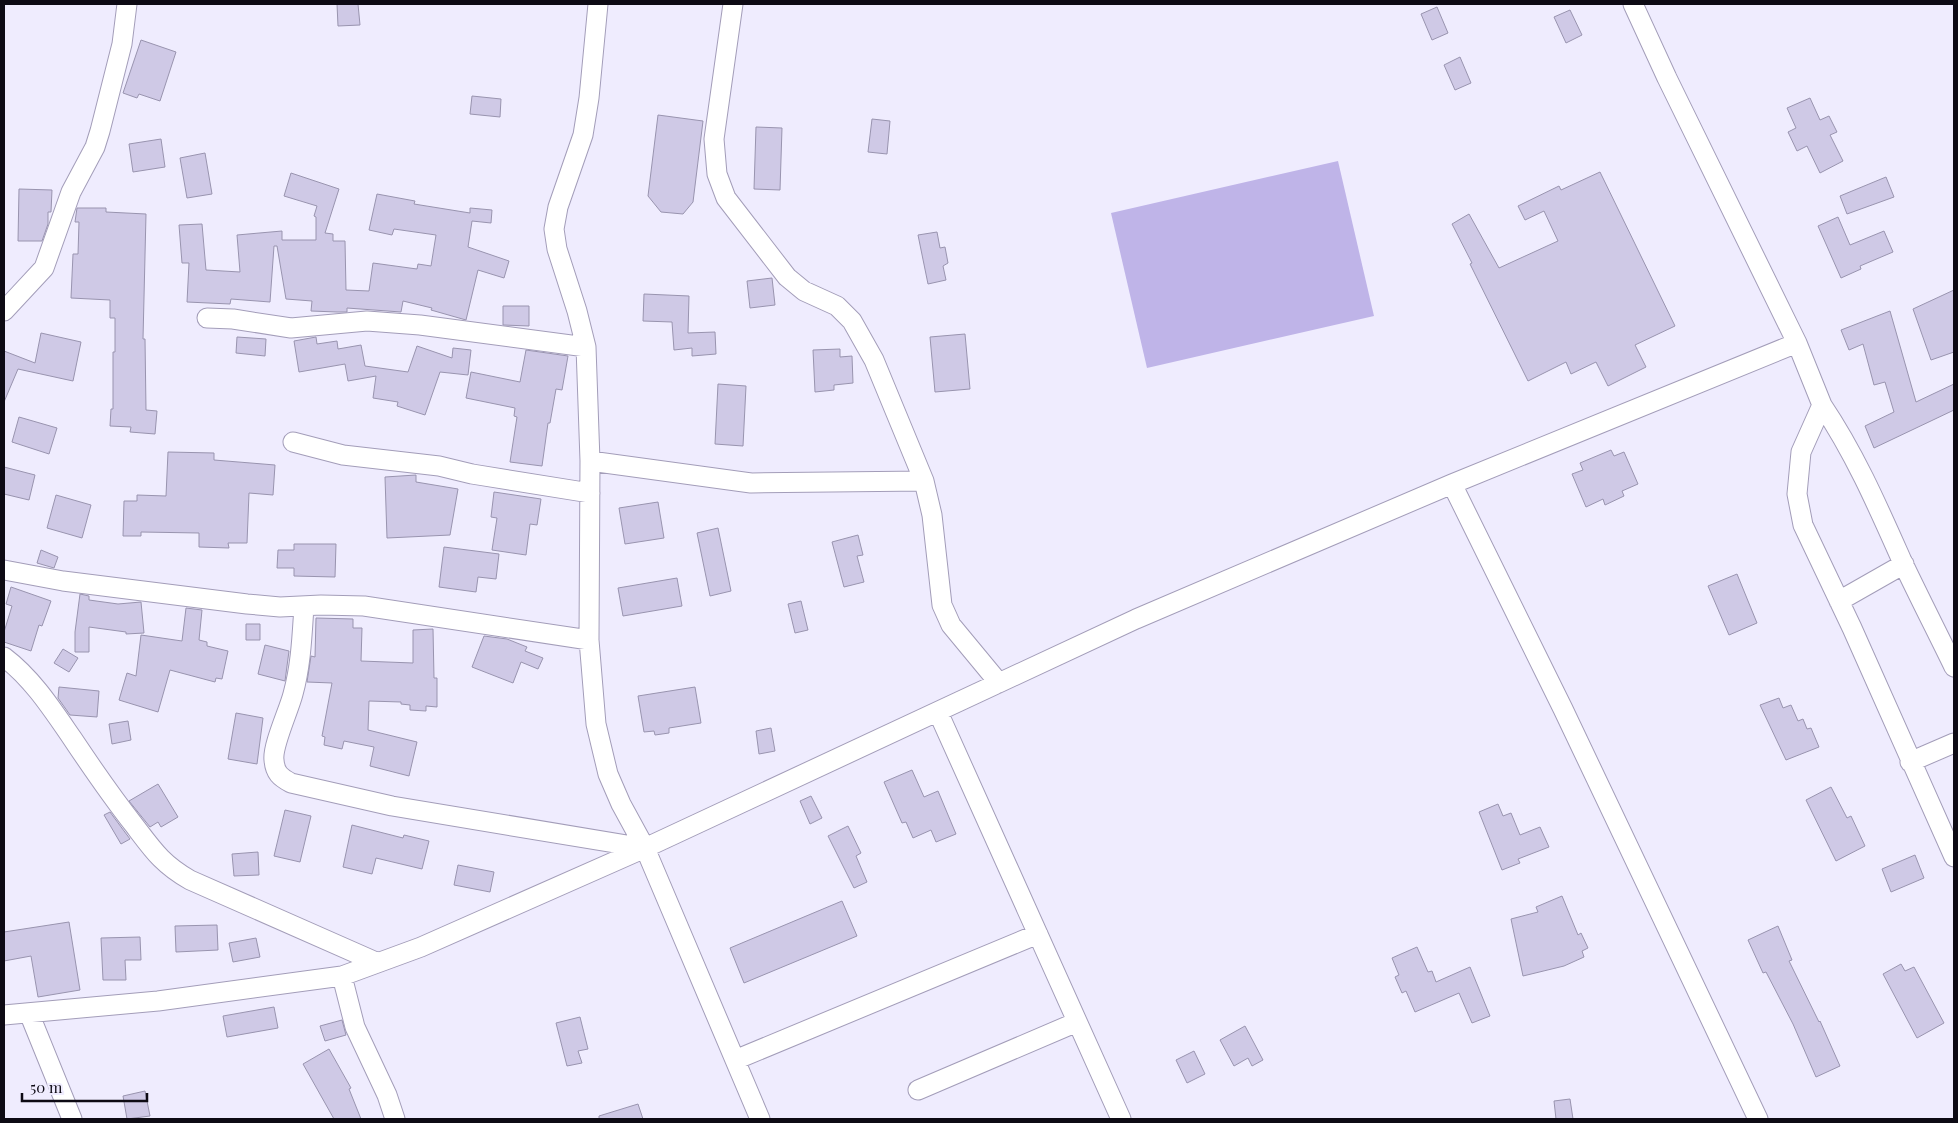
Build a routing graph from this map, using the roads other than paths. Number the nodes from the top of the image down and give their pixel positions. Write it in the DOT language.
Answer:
graph roads {
  1 [pos="127,4"];
  2 [pos="598,4"];
  3 [pos="733,4"];
  4 [pos="1633,4"];
  5 [pos="4,310"];
  6 [pos="207,318"];
  7 [pos="1797,343"];
  8 [pos="586,347"];
  9 [pos="1822,406"];
  10 [pos="293,442"];
  11 [pos="590,461"];
  12 [pos="924,481"];
  13 [pos="1452,484"];
  14 [pos="590,493"];
  15 [pos="1904,564"];
  16 [pos="4,570"];
  17 [pos="1840,602"];
  18 [pos="304,606"];
  19 [pos="589,640"];
  20 [pos="4,657"];
  21 [pos="1954,667"];
  22 [pos="999,683"];
  23 [pos="938,712"];
  24 [pos="1954,743"];
  25 [pos="1910,762"];
  26 [pos="645,848"];
  27 [pos="1954,857"];
  28 [pos="1038,934"];
  29 [pos="376,962"];
  30 [pos="342,976"];
  31 [pos="29,1013"];
  32 [pos="4,1015"];
  33 [pos="1077,1022"];
  34 [pos="735,1060"];
  35 [pos="918,1090"];
  36 [pos="1116,1118"];
  37 [pos="72,1119"];
  38 [pos="396,1119"];
  39 [pos="760,1119"];
  40 [pos="1758,1119"];
  1 -- 5 [label="street"];
  2 -- 8 [label="street"];
  3 -- 12 [label="street"];
  4 -- 7 [label="street"];
  6 -- 8 [label="street"];
  7 -- 9 [label="street"];
  7 -- 13 [label="street"];
  8 -- 11 [label="street"];
  9 -- 15 [label="street"];
  9 -- 17 [label="street"];
  10 -- 14 [label="street"];
  11 -- 12 [label="street"];
  11 -- 14 [label="street"];
  12 -- 22 [label="street"];
  13 -- 22 [label="street"];
  13 -- 40 [label="street"];
  14 -- 19 [label="street"];
  15 -- 17 [label="street"];
  15 -- 21 [label="street"];
  16 -- 18 [label="street"];
  17 -- 25 [label="street"];
  18 -- 19 [label="street"];
  18 -- 26 [label="street"];
  19 -- 26 [label="street"];
  20 -- 29 [label="street"];
  22 -- 23 [label="street"];
  23 -- 26 [label="street"];
  23 -- 28 [label="street"];
  24 -- 25 [label="street"];
  25 -- 27 [label="street"];
  26 -- 29 [label="street"];
  26 -- 34 [label="street"];
  28 -- 33 [label="street"];
  28 -- 34 [label="street"];
  29 -- 30 [label="street"];
  30 -- 31 [label="street"];
  30 -- 38 [label="street"];
  31 -- 32 [label="street"];
  31 -- 37 [label="street"];
  33 -- 35 [label="street"];
  33 -- 36 [label="street"];
  34 -- 39 [label="street"];
}
